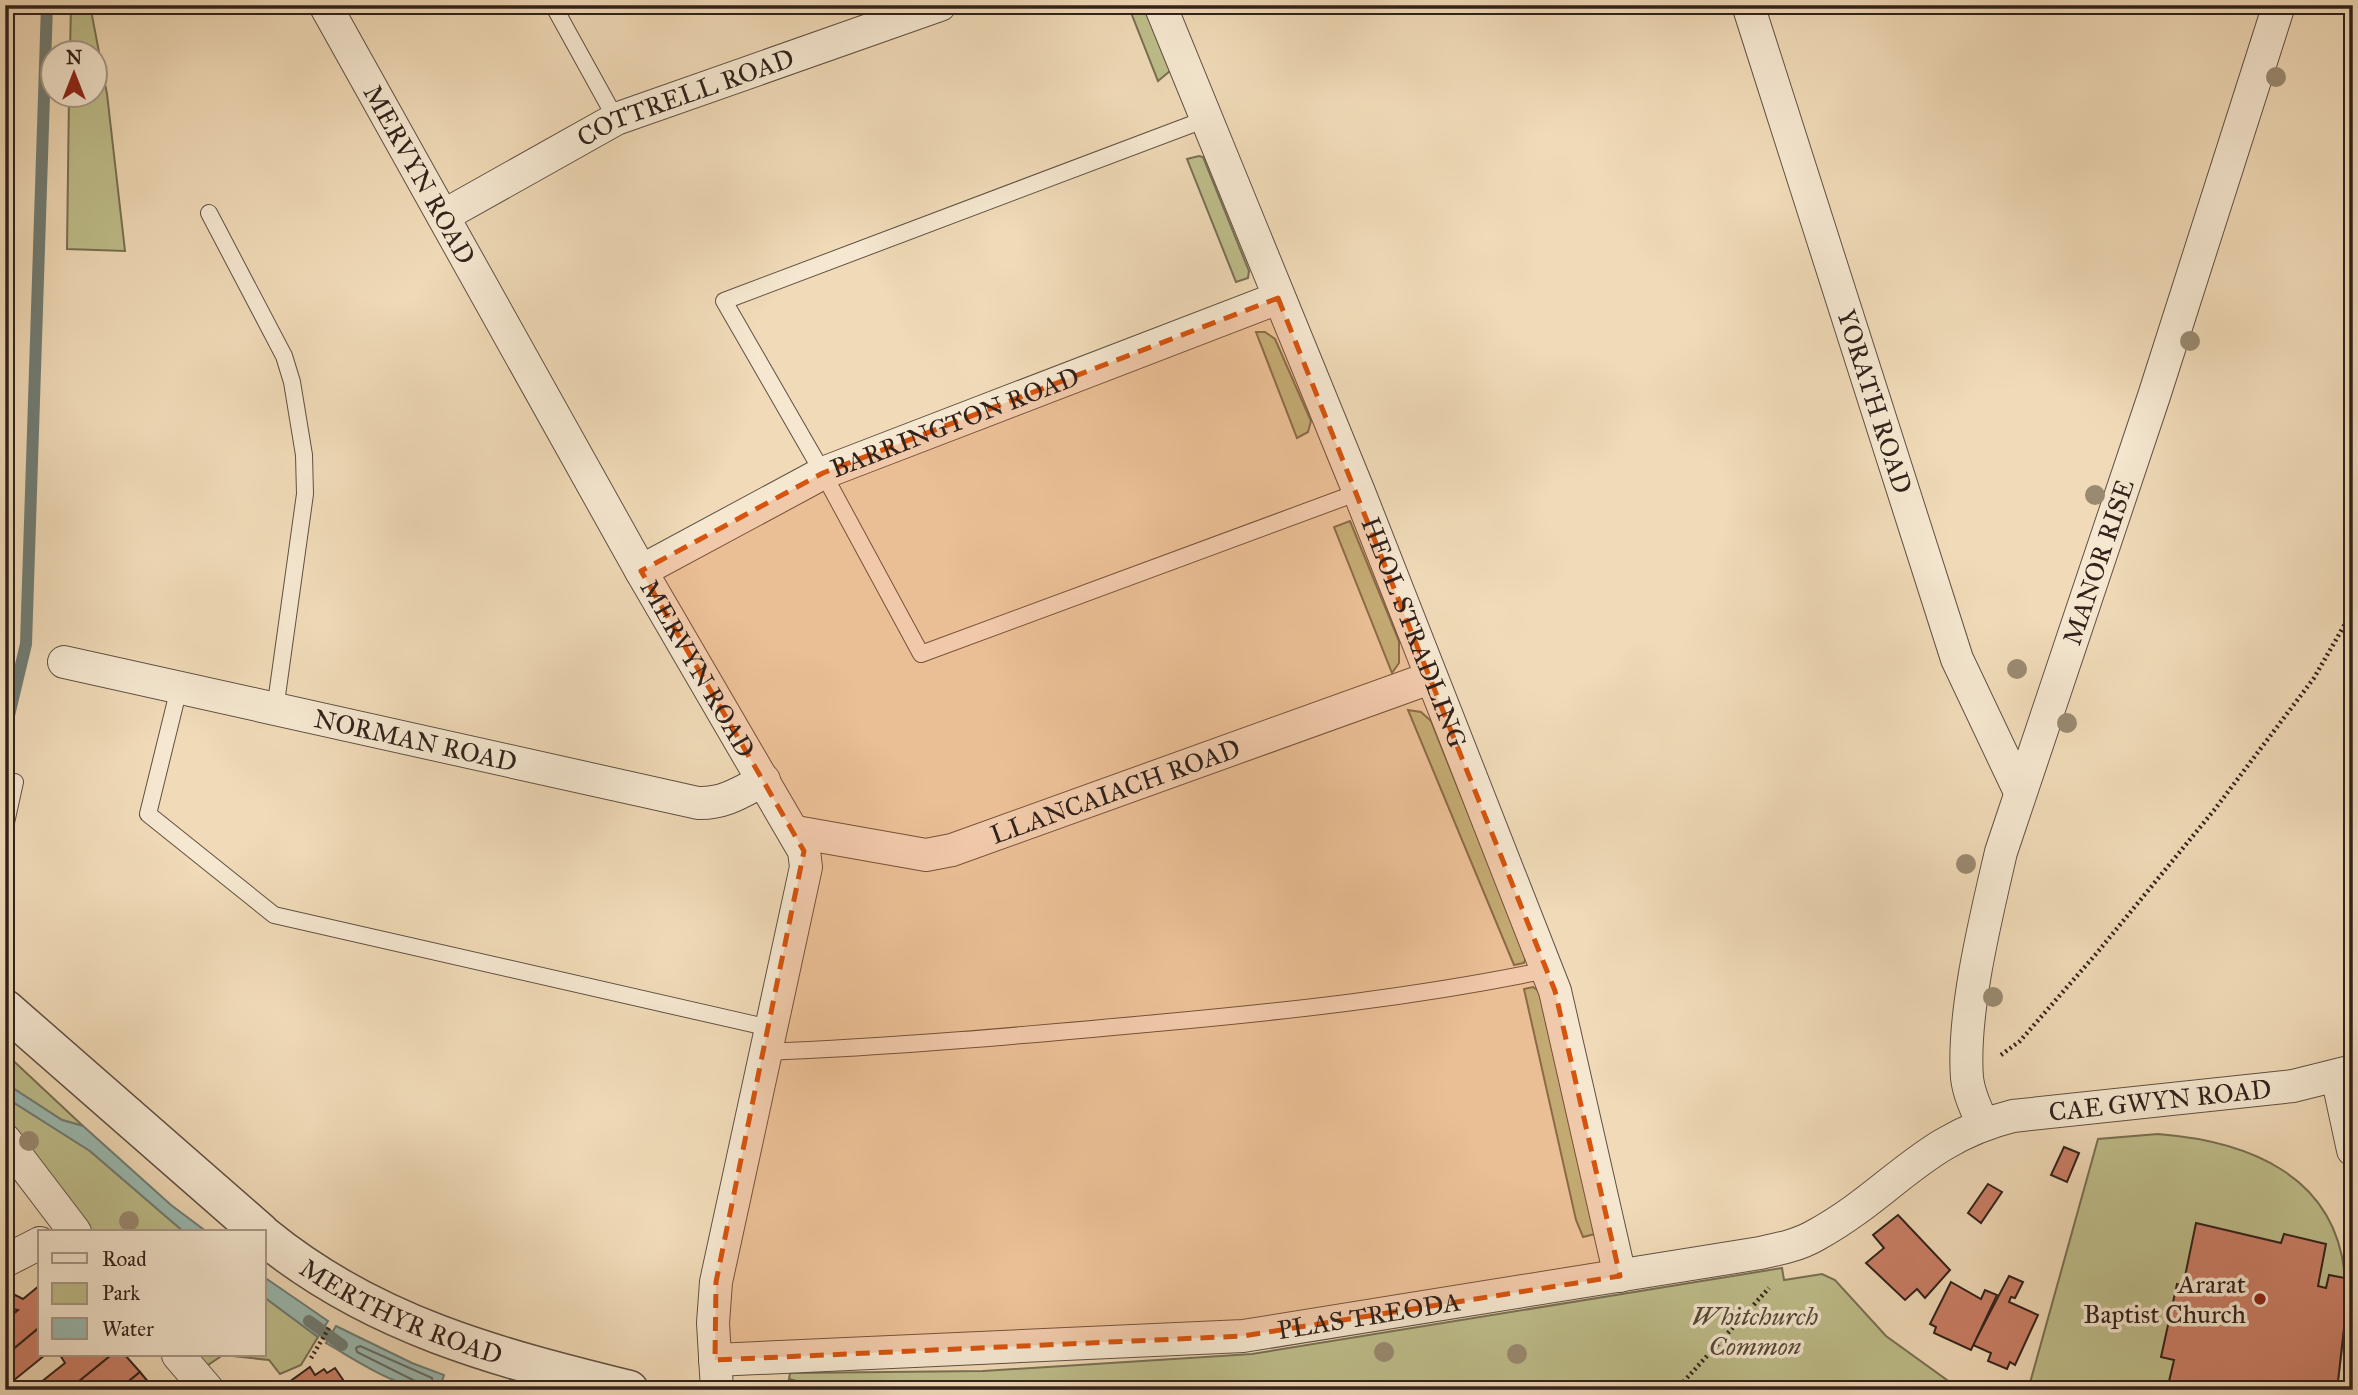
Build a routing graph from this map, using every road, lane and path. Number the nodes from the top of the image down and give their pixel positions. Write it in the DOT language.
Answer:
graph roads {
  1 [pos="325,5"];
  2 [pos="553,5"];
  3 [pos="940,5"];
  4 [pos="1160,5"];
  5 [pos="1748,5"];
  6 [pos="2279,5"];
  7 [pos="616,119"];
  8 [pos="1206,119"];
  9 [pos="209,213"];
  10 [pos="443,216"];
  11 [pos="1278,298"];
  12 [pos="823,473"];
  13 [pos="1359,492"];
  14 [pos="641,571"];
  15 [pos="2353,610"];
  16 [pos="64,662"];
  17 [pos="1430,678"];
  18 [pos="179,688"];
  19 [pos="275,710"];
  20 [pos="764,780"];
  21 [pos="15,782"];
  22 [pos="2020,790"];
  23 [pos="5,827"];
  24 [pos="796,832"];
  25 [pos="1547,970"];
  26 [pos="5,1009"];
  27 [pos="767,1040"];
  28 [pos="2345,1073"];
  29 [pos="1968,1080"];
  30 [pos="1983,1124"];
  31 [pos="5,1140"];
  32 [pos="2353,1150"];
  33 [pos="68,1230"];
  34 [pos="258,1230"];
  35 [pos="266,1237"];
  36 [pos="38,1244"];
  37 [pos="5,1261"];
  38 [pos="1620,1276"];
  39 [pos="1777,1280"];
  40 [pos="332,1324"];
  41 [pos="179,1356"];
  42 [pos="311,1358"];
  43 [pos="716,1375"];
  44 [pos="208,1390"];
  45 [pos="629,1390"];
  46 [pos="1675,1390"];
  1 -- 10 [label="street, MERVYN ROAD"];
  2 -- 7 [label="lane"];
  3 -- 7 [label="street, COTTRELL ROAD"];
  4 -- 8 [label="street, HEOL STRADLING"];
  5 -- 22 [label="street, YORATH ROAD"];
  6 -- 22 [label="street, MANOR RISE"];
  7 -- 10 [label="street, COTTRELL ROAD"];
  8 -- 11 [label="street, HEOL STRADLING"];
  8 -- 12 [label="lane"];
  9 -- 19 [label="lane"];
  10 -- 14 [label="street, MERVYN ROAD"];
  11 -- 12 [label="street, BARRINGTON ROAD"];
  11 -- 13 [label="street, HEOL STRADLING"];
  12 -- 13 [label="lane"];
  12 -- 14 [label="street, BARRINGTON ROAD"];
  13 -- 17 [label="street, HEOL STRADLING"];
  14 -- 20 [label="street, MERVYN ROAD"];
  15 -- 29 [label="path"];
  16 -- 18 [label="street, NORMAN ROAD"];
  17 -- 24 [label="street, LLANCAIACH ROAD"];
  17 -- 25 [label="street, HEOL STRADLING"];
  18 -- 19 [label="street, NORMAN ROAD"];
  18 -- 27 [label="lane"];
  19 -- 20 [label="street, NORMAN ROAD"];
  20 -- 24 [label="street, MERVYN ROAD"];
  21 -- 23 [label="lane"];
  22 -- 29 [label="street, MANOR RISE"];
  24 -- 27 [label="street, MERVYN ROAD"];
  25 -- 27 [label="lane"];
  25 -- 38 [label="street, HEOL STRADLING"];
  26 -- 34 [label="street"];
  27 -- 43 [label="street, MERVYN ROAD"];
  28 -- 30 [label="street, CAE GWYN ROAD"];
  28 -- 32 [label="street, CAE GWYN ROAD"];
  29 -- 30 [label="street, MANOR RISE"];
  30 -- 38 [label="street, PLAS TREODA"];
  31 -- 33 [label="street"];
  35 -- 45 [label="street, MERTHYR ROAD"];
  36 -- 37 [label="street"];
  38 -- 43 [label="street, PLAS TREODA"];
  39 -- 46 [label="path"];
  40 -- 42 [label="path"];
  41 -- 44 [label="street"];
}
